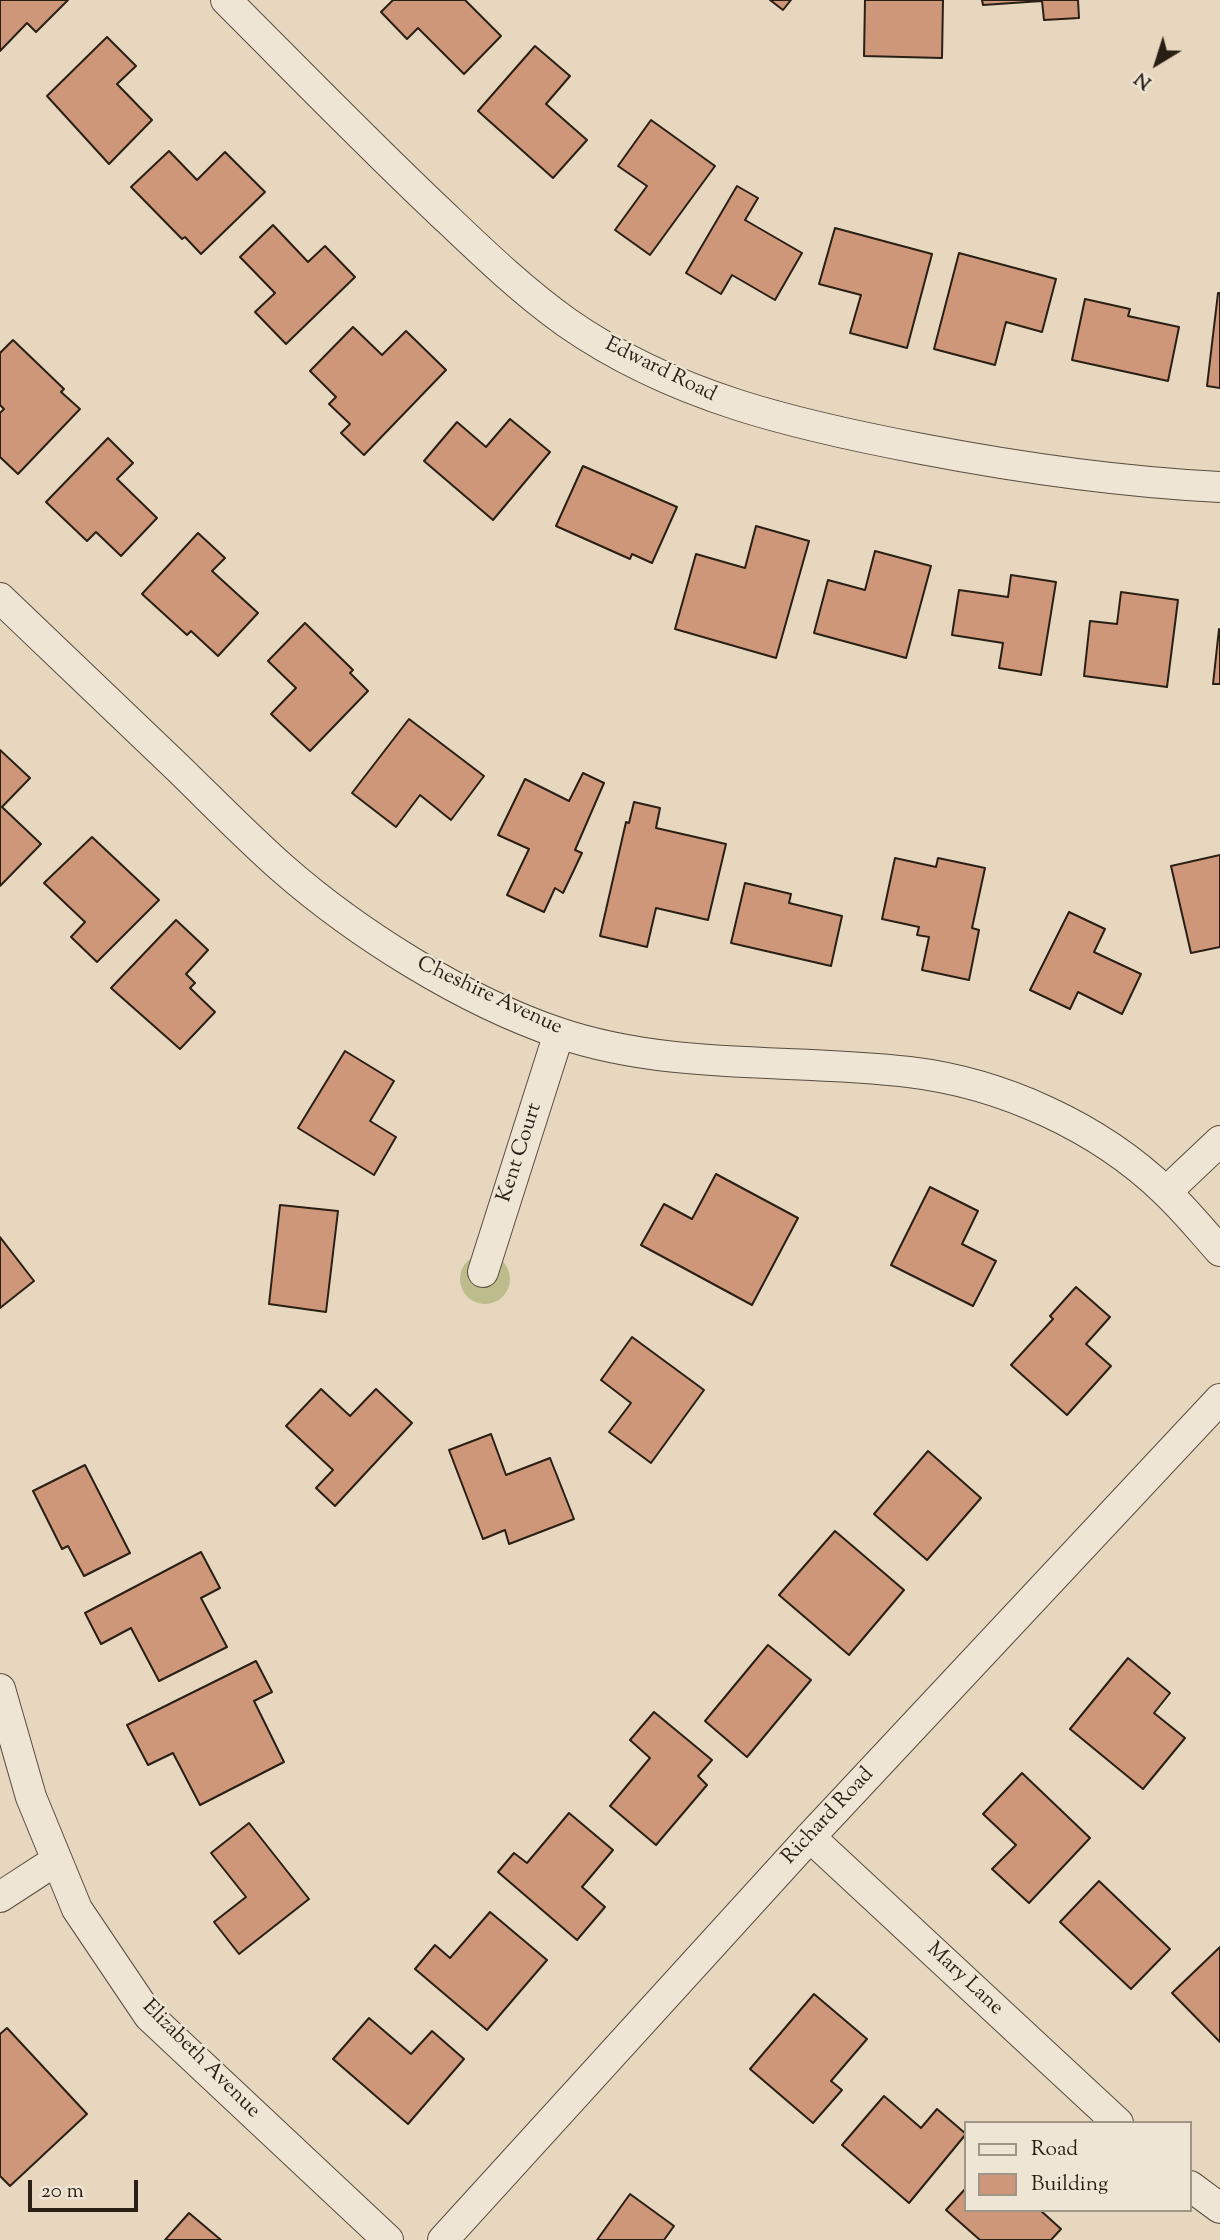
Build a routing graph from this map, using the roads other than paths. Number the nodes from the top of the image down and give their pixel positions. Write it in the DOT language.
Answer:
graph roads {
  1 [pos="226,0"];
  2 [pos="1220,487"];
  3 [pos="0,598"];
  4 [pos="559,1033"];
  5 [pos="1220,1141"];
  6 [pos="1166,1192"];
  7 [pos="1220,1251"];
  8 [pos="483,1272"];
  9 [pos="1220,1399"];
  10 [pos="0,1689"];
  11 [pos="810,1837"];
  12 [pos="57,1860"];
  13 [pos="0,1896"];
  14 [pos="1116,2121"];
  15 [pos="1192,2187"];
  16 [pos="1220,2208"];
  17 [pos="388,2240"];
  18 [pos="443,2240"];
  1 -- 2 [label="street, Edward Road"];
  3 -- 4 [label="street, Cheshire Avenue"];
  4 -- 6 [label="street, Cheshire Avenue"];
  4 -- 8 [label="street, Kent Court"];
  5 -- 6 [label="street"];
  6 -- 7 [label="street, Cheshire Avenue"];
  9 -- 11 [label="street, Richard Road"];
  10 -- 12 [label="street, Elizabeth Avenue"];
  11 -- 14 [label="street, Mary Lane"];
  11 -- 18 [label="street, Richard Road"];
  12 -- 13 [label="street"];
  12 -- 17 [label="street, Elizabeth Avenue"];
  15 -- 16 [label="street"];
}
